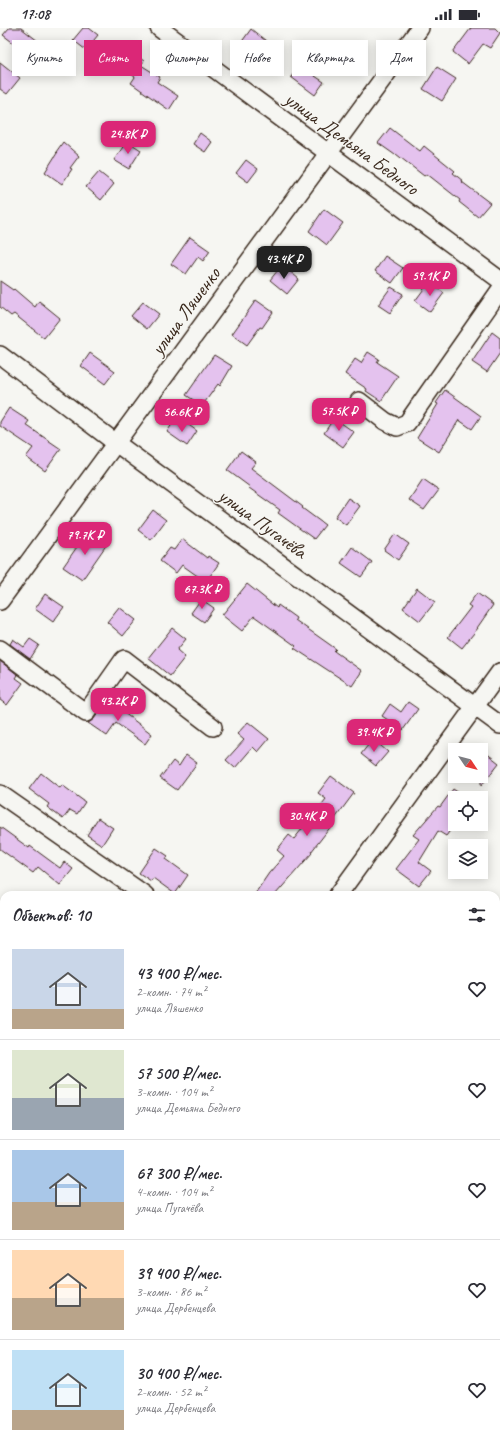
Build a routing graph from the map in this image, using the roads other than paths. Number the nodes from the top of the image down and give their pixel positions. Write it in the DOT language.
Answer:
graph roads {
  1 [pos="159,28"];
  2 [pos="420,28"];
  3 [pos="328,153"];
  4 [pos="500,280"];
  5 [pos="500,290"];
  6 [pos="0,356"];
  7 [pos="358,401"];
  8 [pos="116,443"];
  9 [pos="3,590"];
  10 [pos="0,649"];
  11 [pos="500,672"];
  12 [pos="475,706"];
  13 [pos="500,725"];
  14 [pos="213,727"];
  15 [pos="0,794"];
  16 [pos="139,891"];
  17 [pos="341,891"];
  1 -- 3 [label="street, улица Демьяна Бедного"];
  2 -- 3 [label="street, улица Ляшенко"];
  3 -- 4 [label="street, улица Демьяна Бедного"];
  3 -- 8 [label="street, улица Ляшенко"];
  5 -- 7 [label="street"];
  6 -- 8 [label="street, улица Пугачёва"];
  8 -- 9 [label="street, улица Ляшенко"];
  8 -- 12 [label="street, улица Пугачёва"];
  10 -- 14 [label="street"];
  11 -- 12 [label="street"];
  12 -- 13 [label="street, улица Пугачёва"];
  12 -- 17 [label="street"];
  15 -- 16 [label="street"];
}
